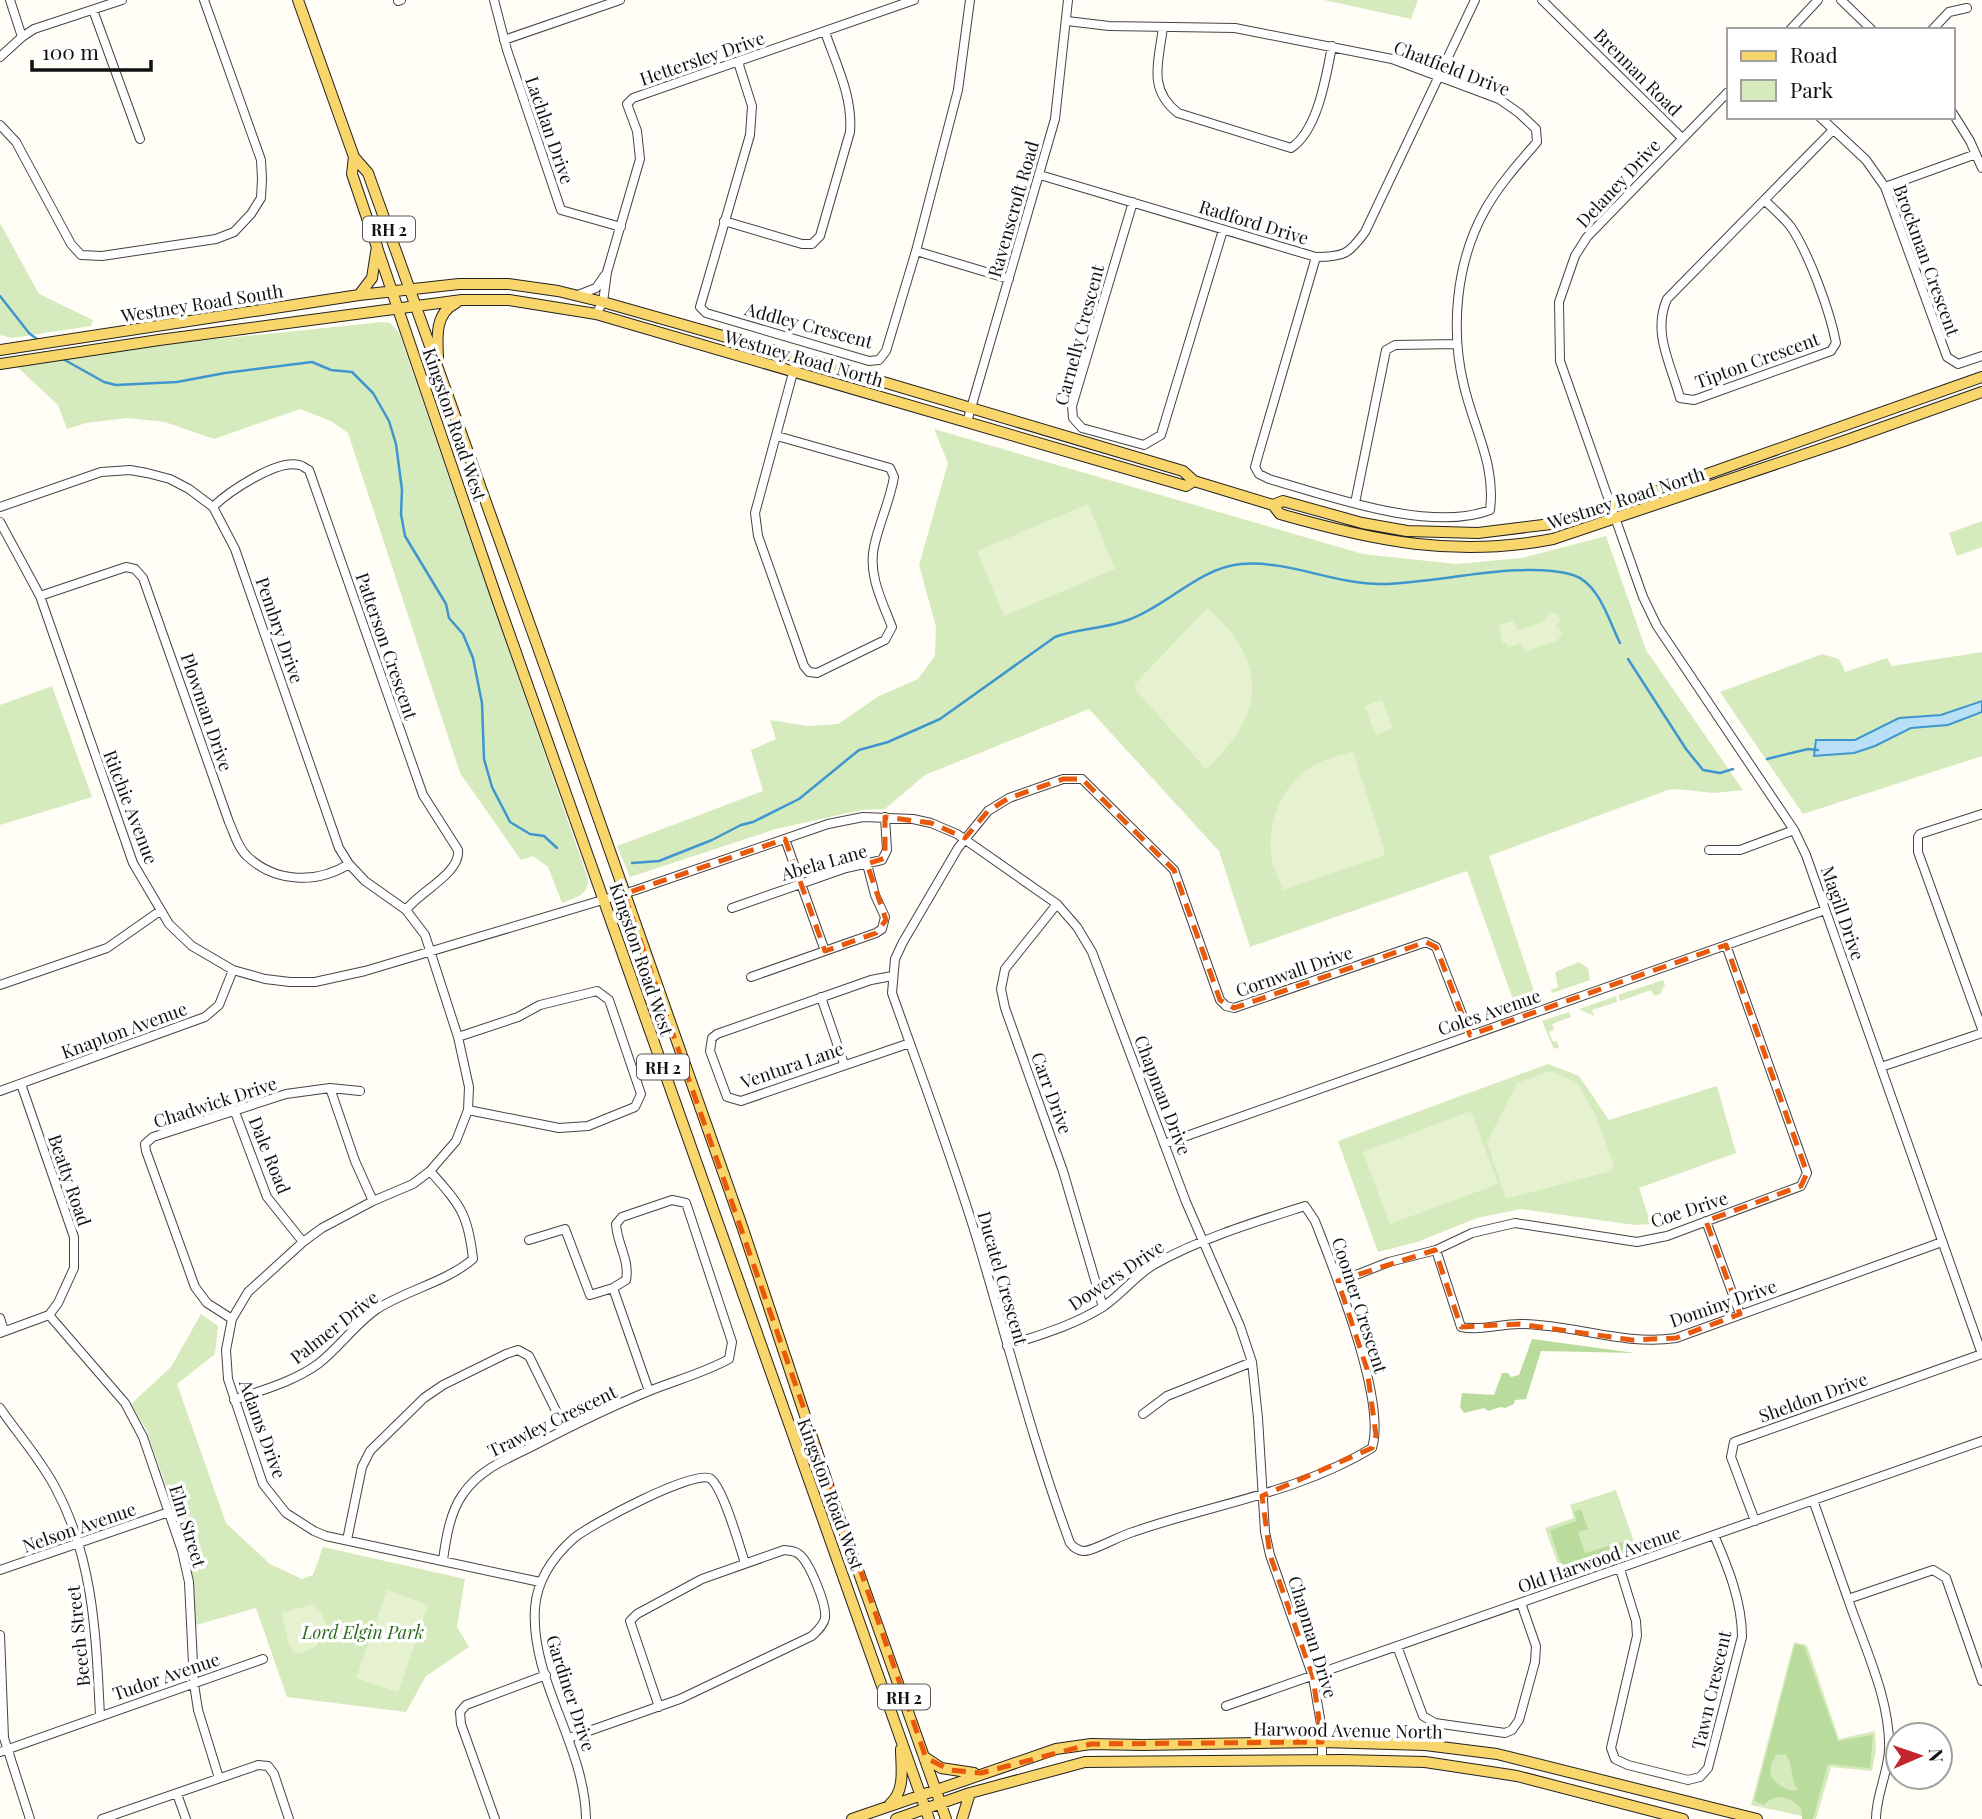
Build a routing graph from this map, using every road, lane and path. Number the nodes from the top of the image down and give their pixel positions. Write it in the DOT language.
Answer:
graph roads {
  1 [pos="10,0"];
  2 [pos="122,0"];
  3 [pos="204,0"];
  4 [pos="494,0"];
  5 [pos="620,0"];
  6 [pos="914,0"];
  7 [pos="970,0"];
  8 [pos="1068,0"];
  9 [pos="1475,0"];
  10 [pos="1542,0"];
  11 [pos="1818,0"];
  12 [pos="1841,0"];
  13 [pos="297,1"];
  14 [pos="599,3"];
  15 [pos="1967,8"];
  16 [pos="93,10"];
  17 [pos="1067,21"];
  18 [pos="1163,27"];
  19 [pos="1792,28"];
  20 [pos="1870,28"];
  21 [pos="1934,28"];
  22 [pos="825,32"];
  23 [pos="22,37"];
  24 [pos="504,40"];
  25 [pos="1332,46"];
  26 [pos="0,57"];
  27 [pos="738,62"];
  28 [pos="1439,77"];
  29 [pos="1727,93"];
  30 [pos="1954,116"];
  31 [pos="1822,119"];
  32 [pos="0,125"];
  33 [pos="1833,130"];
  34 [pos="1682,138"];
  35 [pos="140,139"];
  36 [pos="1976,154"];
  37 [pos="354,157"];
  38 [pos="1982,168"];
  39 [pos="1040,175"];
  40 [pos="1885,187"];
  41 [pos="1764,200"];
  42 [pos="1133,202"];
  43 [pos="724,221"];
  44 [pos="621,227"];
  45 [pos="1223,230"];
  46 [pos="377,246"];
  47 [pos="916,251"];
  48 [pos="1316,257"];
  49 [pos="607,272"];
  50 [pos="1009,279"];
  51 [pos="410,289"];
  52 [pos="393,291"];
  53 [pos="359,295"];
  54 [pos="578,295"];
  55 [pos="462,300"];
  56 [pos="603,302"];
  57 [pos="416,306"];
  58 [pos="398,308"];
  59 [pos="596,314"];
  60 [pos="731,339"];
  61 [pos="1457,344"];
  62 [pos="0,349"];
  63 [pos="727,352"];
  64 [pos="1982,356"];
  65 [pos="797,358"];
  66 [pos="0,364"];
  67 [pos="439,368"];
  68 [pos="794,371"];
  69 [pos="1982,377"];
  70 [pos="1982,392"];
  71 [pos="970,408"];
  72 [pos="967,422"];
  73 [pos="777,436"];
  74 [pos="1194,481"];
  75 [pos="1355,503"];
  76 [pos="1273,505"];
  77 [pos="0,507"];
  78 [pos="213,507"];
  79 [pos="1613,513"];
  80 [pos="0,522"];
  81 [pos="40,596"];
  82 [pos="1982,814"];
  83 [pos="885,817"];
  84 [pos="1794,830"];
  85 [pos="785,839"];
  86 [pos="965,840"];
  87 [pos="1709,850"];
  88 [pos="349,864"];
  89 [pos="867,864"];
  90 [pos="800,884"];
  91 [pos="624,894"];
  92 [pos="604,900"];
  93 [pos="1057,904"];
  94 [pos="732,908"];
  95 [pos="406,910"];
  96 [pos="1825,910"];
  97 [pos="160,911"];
  98 [pos="1726,945"];
  99 [pos="825,951"];
  100 [pos="432,953"];
  101 [pos="233,970"];
  102 [pos="892,976"];
  103 [pos="751,977"];
  104 [pos="0,985"];
  105 [pos="821,997"];
  106 [pos="1982,1031"];
  107 [pos="1470,1035"];
  108 [pos="458,1037"];
  109 [pos="909,1043"];
  110 [pos="844,1063"];
  111 [pos="1881,1067"];
  112 [pos="20,1084"];
  113 [pos="330,1088"];
  114 [pos="0,1091"];
  115 [pos="360,1091"];
  116 [pos="468,1110"];
  117 [pos="235,1112"];
  118 [pos="1164,1144"];
  119 [pos="430,1171"];
  120 [pos="373,1201"];
  121 [pos="1706,1221"];
  122 [pos="530,1240"];
  123 [pos="1203,1241"];
  124 [pos="303,1242"];
  125 [pos="1942,1242"];
  126 [pos="1436,1250"];
  127 [pos="1338,1282"];
  128 [pos="613,1288"];
  129 [pos="1103,1307"];
  130 [pos="1740,1314"];
  131 [pos="49,1315"];
  132 [pos="0,1318"];
  133 [pos="232,1319"];
  134 [pos="2,1332"];
  135 [pos="1007,1346"];
  136 [pos="1982,1354"];
  137 [pos="1252,1362"];
  138 [pos="649,1391"];
  139 [pos="234,1400"];
  140 [pos="0,1408"];
  141 [pos="1143,1414"];
  142 [pos="565,1429"];
  143 [pos="1982,1441"];
  144 [pos="1262,1495"];
  145 [pos="1813,1500"];
  146 [pos="169,1512"];
  147 [pos="1755,1521"];
  148 [pos="1714,1535"];
  149 [pos="347,1540"];
  150 [pos="78,1545"];
  151 [pos="443,1560"];
  152 [pos="745,1563"];
  153 [pos="1620,1569"];
  154 [pos="0,1570"];
  155 [pos="540,1582"];
  156 [pos="1848,1600"];
  157 [pos="1521,1603"];
  158 [pos="0,1635"];
  159 [pos="1397,1647"];
  160 [pos="263,1659"];
  161 [pos="546,1675"];
  162 [pos="1313,1677"];
  163 [pos="1982,1681"];
  164 [pos="194,1684"];
  165 [pos="1226,1706"];
  166 [pos="659,1707"];
  167 [pos="100,1716"];
  168 [pos="569,1738"];
  169 [pos="901,1741"];
  170 [pos="1322,1742"];
  171 [pos="3,1751"];
  172 [pos="926,1758"];
  173 [pos="1322,1761"];
  174 [pos="981,1773"];
  175 [pos="219,1778"];
  176 [pos="937,1789"];
  177 [pos="970,1793"];
  178 [pos="177,1794"];
  179 [pos="921,1795"];
  180 [pos="941,1803"];
  181 [pos="886,1807"];
  182 [pos="927,1814"];
  183 [pos="30,1819"];
  184 [pos="102,1819"];
  185 [pos="186,1819"];
  186 [pos="289,1819"];
  187 [pos="495,1819"];
  188 [pos="586,1819"];
  189 [pos="852,1819"];
  190 [pos="896,1819"];
  191 [pos="946,1819"];
  192 [pos="962,1819"];
  193 [pos="1683,1819"];
  194 [pos="1757,1819"];
  195 [pos="1875,1819"];
  1 -- 23 [label="street"];
  2 -- 16 [label="street"];
  3 -- 32 [label="street"];
  4 -- 24 [label="street, Lachlan Drive"];
  5 -- 14 [label="street"];
  6 -- 22 [label="street, Hettersley Drive"];
  7 -- 47 [label="street, Addley Crescent"];
  8 -- 17 [label="street, Ravenscroft Road"];
  9 -- 28 [label="street, Radford Drive"];
  10 -- 34 [label="street, Brennan Road"];
  11 -- 19 [label="street"];
  12 -- 20 [label="street"];
  13 -- 37 [label="main road, Kingston Road West / RH 2"];
  14 -- 24 [label="street"];
  15 -- 21 [label="street"];
  16 -- 23 [label="street"];
  16 -- 35 [label="street"];
  17 -- 18 [label="street, Chatfield Drive"];
  17 -- 39 [label="street, Ravenscroft Road"];
  18 -- 25 [label="street, Chatfield Drive"];
  18 -- 25 [label="street"];
  22 -- 27 [label="street, Hettersley Drive"];
  22 -- 43 [label="street"];
  23 -- 26 [label="street"];
  24 -- 44 [label="street, Lachlan Drive"];
  25 -- 28 [label="street, Chatfield Drive"];
  27 -- 43 [label="street, Addley Crescent"];
  27 -- 44 [label="street, Hettersley Drive"];
  28 -- 48 [label="street, Radford Drive"];
  28 -- 61 [label="street, Chatfield Drive"];
  29 -- 34 [label="street, Delaney Drive"];
  30 -- 36 [label="street"];
  31 -- 33 [label="street, Brockman Crescent"];
  33 -- 40 [label="street, Brockman Crescent"];
  33 -- 41 [label="street, Tipton Crescent"];
  34 -- 79 [label="street, Delaney Drive"];
  36 -- 38 [label="street"];
  36 -- 40 [label="street"];
  37 -- 46 [label="main road, Kingston Road West / RH 2"];
  37 -- 51 [label="main road, Kingston Road West / RH 2"];
  39 -- 42 [label="street, Radford Drive"];
  39 -- 50 [label="street, Ravenscroft Road"];
  40 -- 64 [label="street, Brockman Crescent"];
  41 -- 41 [label="street, Tipton Crescent"];
  42 -- 45 [label="street, Radford Drive"];
  42 -- 45 [label="street, Carnelly Crescent"];
  43 -- 47 [label="street, Addley Crescent"];
  44 -- 49 [label="street, Hettersley Drive"];
  45 -- 48 [label="street, Radford Drive"];
  46 -- 52 [label="main road, Kingston Road West / RH 2"];
  46 -- 53 [label="main road"];
  47 -- 50 [label="street"];
  48 -- 75 [label="street, Chatfield Drive"];
  49 -- 54 [label="street"];
  49 -- 56 [label="street, Hettersley Drive"];
  50 -- 71 [label="street, Ravenscroft Road"];
  51 -- 52 [label="main road, Westney Road South"];
  51 -- 54 [label="main road, Westney Road North"];
  51 -- 57 [label="main road, Kingston Road West / RH 2"];
  52 -- 53 [label="main road, Westney Road South"];
  52 -- 58 [label="main road, Kingston Road West / RH 2"];
  53 -- 62 [label="main road, Westney Road South"];
  54 -- 56 [label="main road, Westney Road North"];
  55 -- 57 [label="main road, Westney Road North"];
  55 -- 59 [label="main road, Westney Road North"];
  55 -- 67 [label="main road"];
  56 -- 59 [label="street, Hettersley Drive"];
  56 -- 60 [label="main road, Westney Road North"];
  57 -- 58 [label="main road, Westney Road North"];
  57 -- 67 [label="main road, Kingston Road West / RH 2"];
  58 -- 66 [label="main road, Westney Road South"];
  58 -- 92 [label="main road, Kingston Road West / RH 2"];
  59 -- 63 [label="main road, Westney Road North"];
  60 -- 63 [label="main road"];
  60 -- 65 [label="main road, Westney Road North"];
  61 -- 75 [label="street"];
  61 -- 75 [label="street, Chatfield Drive"];
  63 -- 68 [label="main road, Westney Road North"];
  65 -- 68 [label="street"];
  65 -- 71 [label="main road, Westney Road North"];
  67 -- 91 [label="main road, Kingston Road West / RH 2"];
  68 -- 72 [label="main road, Westney Road North"];
  68 -- 73 [label="street"];
  69 -- 79 [label="main road, Westney Road North"];
  70 -- 79 [label="main road, Westney Road North"];
  71 -- 72 [label="street, Ravenscroft Road"];
  71 -- 74 [label="main road, Westney Road North"];
  72 -- 74 [label="main road, Westney Road North"];
  73 -- 73 [label="street"];
  74 -- 76 [label="main road, Westney Road North"];
  76 -- 79 [label="main road, Westney Road North"];
  76 -- 79 [label="main road, Westney Road North"];
  77 -- 78 [label="street, Pembry Drive"];
  78 -- 88 [label="street, Pembry Drive"];
  78 -- 95 [label="street, Patterson Crescent"];
  79 -- 84 [label="street, Magill Drive"];
  80 -- 81 [label="street, Ritchie Avenue"];
  81 -- 88 [label="street, Plowman Drive"];
  81 -- 97 [label="street, Ritchie Avenue"];
  82 -- 106 [label="street"];
  83 -- 85 [label="street, Chapman Drive"];
  83 -- 86 [label="street, Chapman Drive"];
  83 -- 89 [label="street, Abela Lane"];
  84 -- 87 [label="street"];
  84 -- 96 [label="street, Magill Drive"];
  85 -- 90 [label="street"];
  85 -- 91 [label="street, Chapman Drive"];
  86 -- 93 [label="street, Chapman Drive"];
  86 -- 102 [label="street, Ducatel Crescent"];
  86 -- 107 [label="street, Cornwall Drive"];
  88 -- 95 [label="street, Pembry Drive"];
  89 -- 90 [label="street, Abela Lane"];
  89 -- 99 [label="street"];
  90 -- 94 [label="street, Abela Lane"];
  90 -- 99 [label="street"];
  91 -- 92 [label="street, Ritchie Avenue"];
  91 -- 172 [label="main road, Kingston Road West / RH 2"];
  92 -- 100 [label="street, Ritchie Avenue"];
  92 -- 169 [label="main road, Kingston Road West / RH 2"];
  93 -- 118 [label="street, Chapman Drive"];
  93 -- 129 [label="street, Carr Drive"];
  95 -- 100 [label="street, Pembry Drive"];
  96 -- 98 [label="street, Coles Avenue"];
  96 -- 111 [label="street, Magill Drive"];
  97 -- 101 [label="street, Ritchie Avenue"];
  97 -- 104 [label="street"];
  98 -- 107 [label="street, Coles Avenue"];
  98 -- 121 [label="street, Coe Drive"];
  99 -- 103 [label="street"];
  100 -- 101 [label="street, Ritchie Avenue"];
  100 -- 108 [label="street, Adams Drive"];
  101 -- 112 [label="street, Knapton Avenue"];
  102 -- 105 [label="street, Ventura Lane"];
  102 -- 109 [label="street, Ducatel Crescent"];
  105 -- 110 [label="street"];
  105 -- 110 [label="street, Ventura Lane"];
  106 -- 111 [label="street"];
  107 -- 118 [label="street, Coles Avenue"];
  108 -- 116 [label="street, Adams Drive"];
  108 -- 116 [label="street"];
  109 -- 110 [label="street, Ventura Lane"];
  109 -- 135 [label="street, Ducatel Crescent"];
  111 -- 125 [label="street, Magill Drive"];
  112 -- 114 [label="street, Knapton Avenue"];
  112 -- 131 [label="street, Beatty Road"];
  113 -- 115 [label="street, Chadwick Drive"];
  113 -- 117 [label="street, Chadwick Drive"];
  113 -- 120 [label="street"];
  116 -- 119 [label="street, Adams Drive"];
  117 -- 124 [label="street, Dale Road"];
  117 -- 133 [label="street, Chadwick Drive"];
  118 -- 123 [label="street, Chapman Drive"];
  119 -- 120 [label="street, Adams Drive"];
  119 -- 139 [label="street, Palmer Drive"];
  120 -- 124 [label="street, Adams Drive"];
  121 -- 126 [label="street, Coe Drive"];
  121 -- 130 [label="street"];
  122 -- 128 [label="street"];
  123 -- 127 [label="street, Coomer Crescent"];
  123 -- 129 [label="street, Dowers Drive"];
  123 -- 137 [label="street, Chapman Drive"];
  124 -- 133 [label="street, Adams Drive"];
  125 -- 130 [label="street, Dominy Drive"];
  125 -- 136 [label="street, Magill Drive"];
  126 -- 127 [label="street, Coe Drive"];
  126 -- 130 [label="street, Dominy Drive"];
  127 -- 144 [label="street, Coomer Crescent"];
  128 -- 138 [label="street"];
  128 -- 138 [label="street, Trawley Crescent"];
  129 -- 135 [label="street, Dowers Drive"];
  131 -- 134 [label="street"];
  131 -- 146 [label="street, Elm Street"];
  132 -- 134 [label="street"];
  133 -- 139 [label="street, Adams Drive"];
  135 -- 144 [label="street, Ducatel Crescent"];
  136 -- 147 [label="street, Sheldon Drive"];
  137 -- 141 [label="street"];
  137 -- 144 [label="street, Chapman Drive"];
  138 -- 142 [label="street, Trawley Crescent"];
  139 -- 149 [label="street, Adams Drive"];
  140 -- 150 [label="street, Beech Street"];
  142 -- 149 [label="street"];
  142 -- 151 [label="street, Trawley Crescent"];
  143 -- 145 [label="street, Old Harwood Avenue"];
  144 -- 162 [label="street, Chapman Drive"];
  145 -- 147 [label="street, Old Harwood Avenue"];
  145 -- 156 [label="street"];
  146 -- 150 [label="street, Nelson Avenue"];
  146 -- 164 [label="street, Elm Street"];
  147 -- 148 [label="street, Old Harwood Avenue"];
  148 -- 153 [label="street, Old Harwood Avenue"];
  148 -- 153 [label="street, Tawn Crescent"];
  149 -- 151 [label="street, Adams Drive"];
  150 -- 154 [label="street, Nelson Avenue"];
  150 -- 167 [label="street, Beech Street"];
  151 -- 155 [label="street, Adams Drive"];
  152 -- 155 [label="street, Gardiner Drive"];
  152 -- 166 [label="street"];
  152 -- 166 [label="street"];
  153 -- 157 [label="street, Old Harwood Avenue"];
  155 -- 161 [label="street, Gardiner Drive"];
  156 -- 163 [label="street"];
  156 -- 195 [label="street"];
  157 -- 159 [label="street, Old Harwood Avenue"];
  157 -- 159 [label="street"];
  158 -- 171 [label="street"];
  159 -- 162 [label="street, Old Harwood Avenue"];
  160 -- 164 [label="street, Tudor Avenue"];
  161 -- 168 [label="street, Gardiner Drive"];
  161 -- 187 [label="street"];
  162 -- 165 [label="street, Old Harwood Avenue"];
  162 -- 170 [label="street, Chapman Drive"];
  164 -- 167 [label="street, Tudor Avenue"];
  164 -- 175 [label="street, Elm Street"];
  166 -- 168 [label="street"];
  167 -- 171 [label="street, Tudor Avenue"];
  168 -- 188 [label="street, Gardiner Drive"];
  169 -- 179 [label="main road, Kingston Road West / RH 2"];
  169 -- 181 [label="main road"];
  170 -- 173 [label="street, Chapman Drive"];
  170 -- 174 [label="main road, Harwood Avenue North"];
  170 -- 194 [label="main road, Harwood Avenue North"];
  171 -- 183 [label="street"];
  172 -- 174 [label="main road"];
  172 -- 176 [label="main road, Kingston Road West / RH 2"];
  173 -- 177 [label="main road, Harwood Avenue North"];
  173 -- 193 [label="main road, Harwood Avenue North"];
  174 -- 176 [label="main road, Harwood Avenue North"];
  175 -- 178 [label="street"];
  175 -- 186 [label="street"];
  176 -- 179 [label="main road, Harwood Avenue North"];
  176 -- 180 [label="main road, Kingston Road West / RH 2"];
  177 -- 180 [label="main road, Harwood Avenue North"];
  177 -- 192 [label="main road"];
  178 -- 184 [label="street"];
  178 -- 185 [label="street"];
  179 -- 181 [label="main road, Harwood Avenue North"];
  179 -- 182 [label="main road, Kingston Road West / RH 2"];
  180 -- 182 [label="main road"];
  180 -- 191 [label="main road, RH 2"];
  181 -- 189 [label="main road, Harwood Avenue North"];
  182 -- 190 [label="main road"];
}
